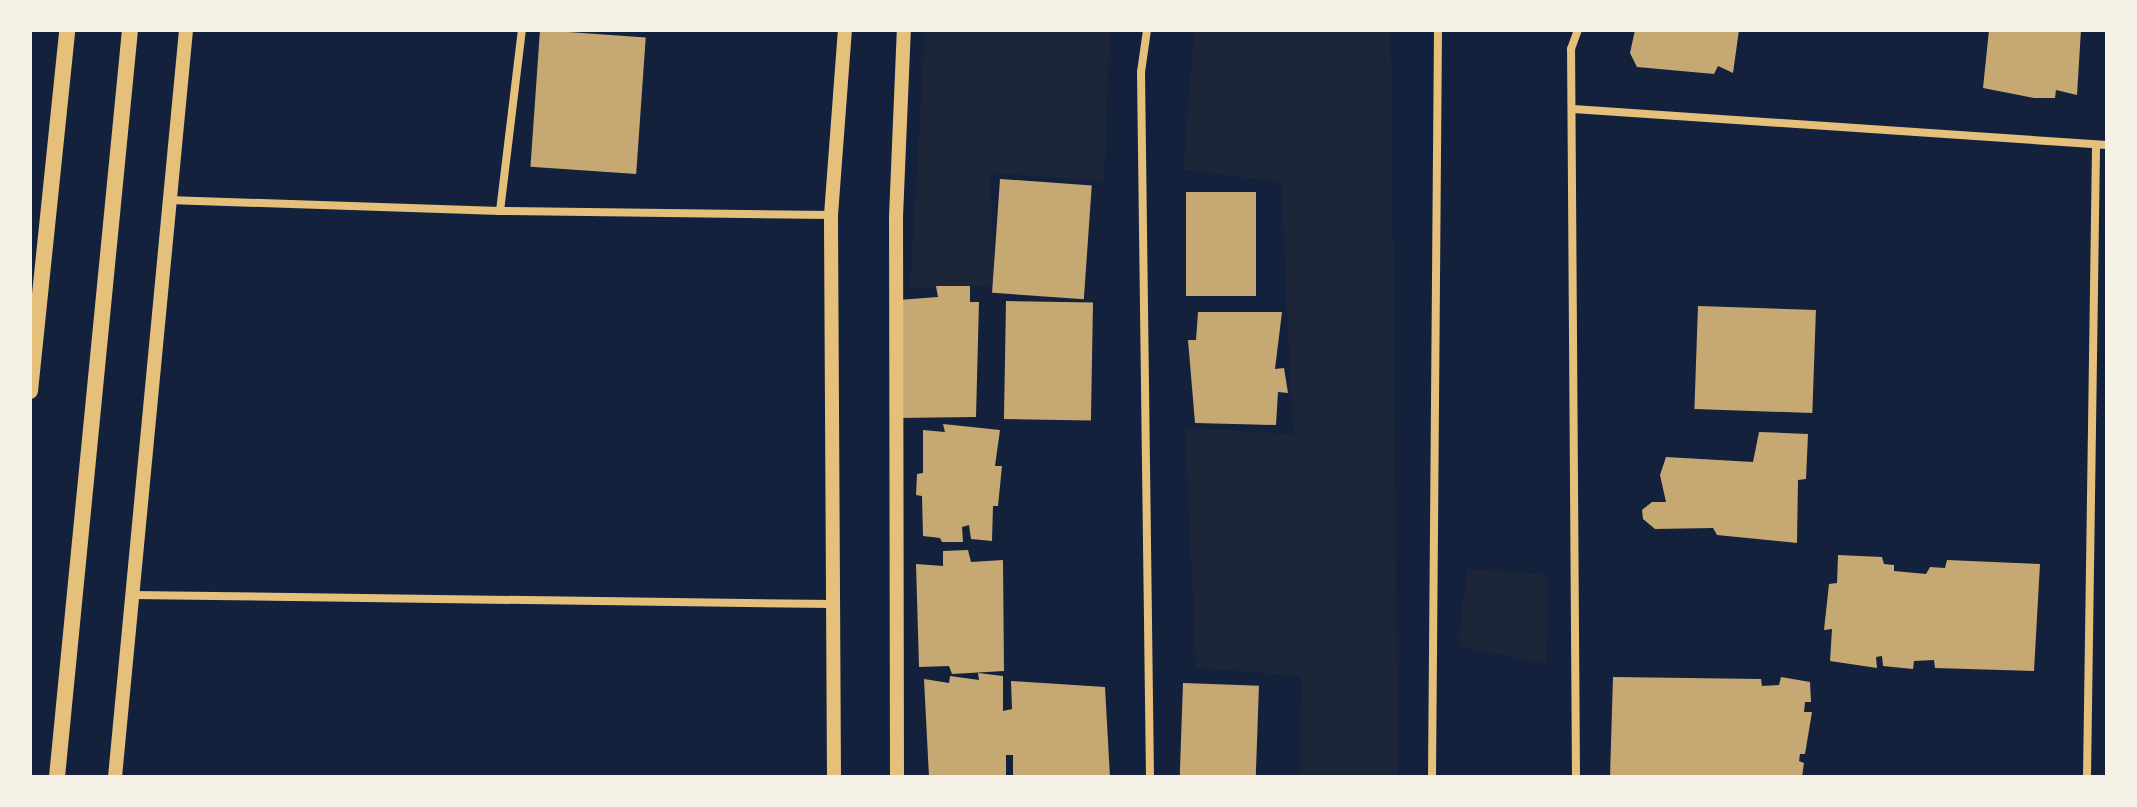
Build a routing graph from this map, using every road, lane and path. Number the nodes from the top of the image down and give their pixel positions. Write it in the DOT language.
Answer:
graph roads {
  1 [pos="67,30"];
  2 [pos="130,30"];
  3 [pos="186,30"];
  4 [pos="522,30"];
  5 [pos="845,30"];
  6 [pos="904,30"];
  7 [pos="1147,30"];
  8 [pos="1438,30"];
  9 [pos="1578,30"];
  10 [pos="1573,109"];
  11 [pos="2096,145"];
  12 [pos="2107,145"];
  13 [pos="167,200"];
  14 [pos="500,211"];
  15 [pos="831,215"];
  16 [pos="30,391"];
  17 [pos="132,595"];
  18 [pos="833,604"];
  19 [pos="57,777"];
  20 [pos="115,777"];
  21 [pos="834,777"];
  22 [pos="897,777"];
  23 [pos="1150,777"];
  24 [pos="1432,777"];
  25 [pos="1576,777"];
  26 [pos="2087,777"];
  1 -- 16 [label="main road"];
  2 -- 19 [label="main road"];
  3 -- 13 [label="street"];
  4 -- 14 [label="street"];
  5 -- 15 [label="street"];
  6 -- 22 [label="street"];
  7 -- 23 [label="street"];
  8 -- 24 [label="street"];
  9 -- 10 [label="street"];
  10 -- 11 [label="street"];
  10 -- 25 [label="street"];
  11 -- 12 [label="street"];
  11 -- 26 [label="street"];
  13 -- 14 [label="street"];
  13 -- 17 [label="street"];
  14 -- 15 [label="street"];
  15 -- 18 [label="street"];
  17 -- 18 [label="street"];
  17 -- 20 [label="street"];
  18 -- 21 [label="street"];
}
